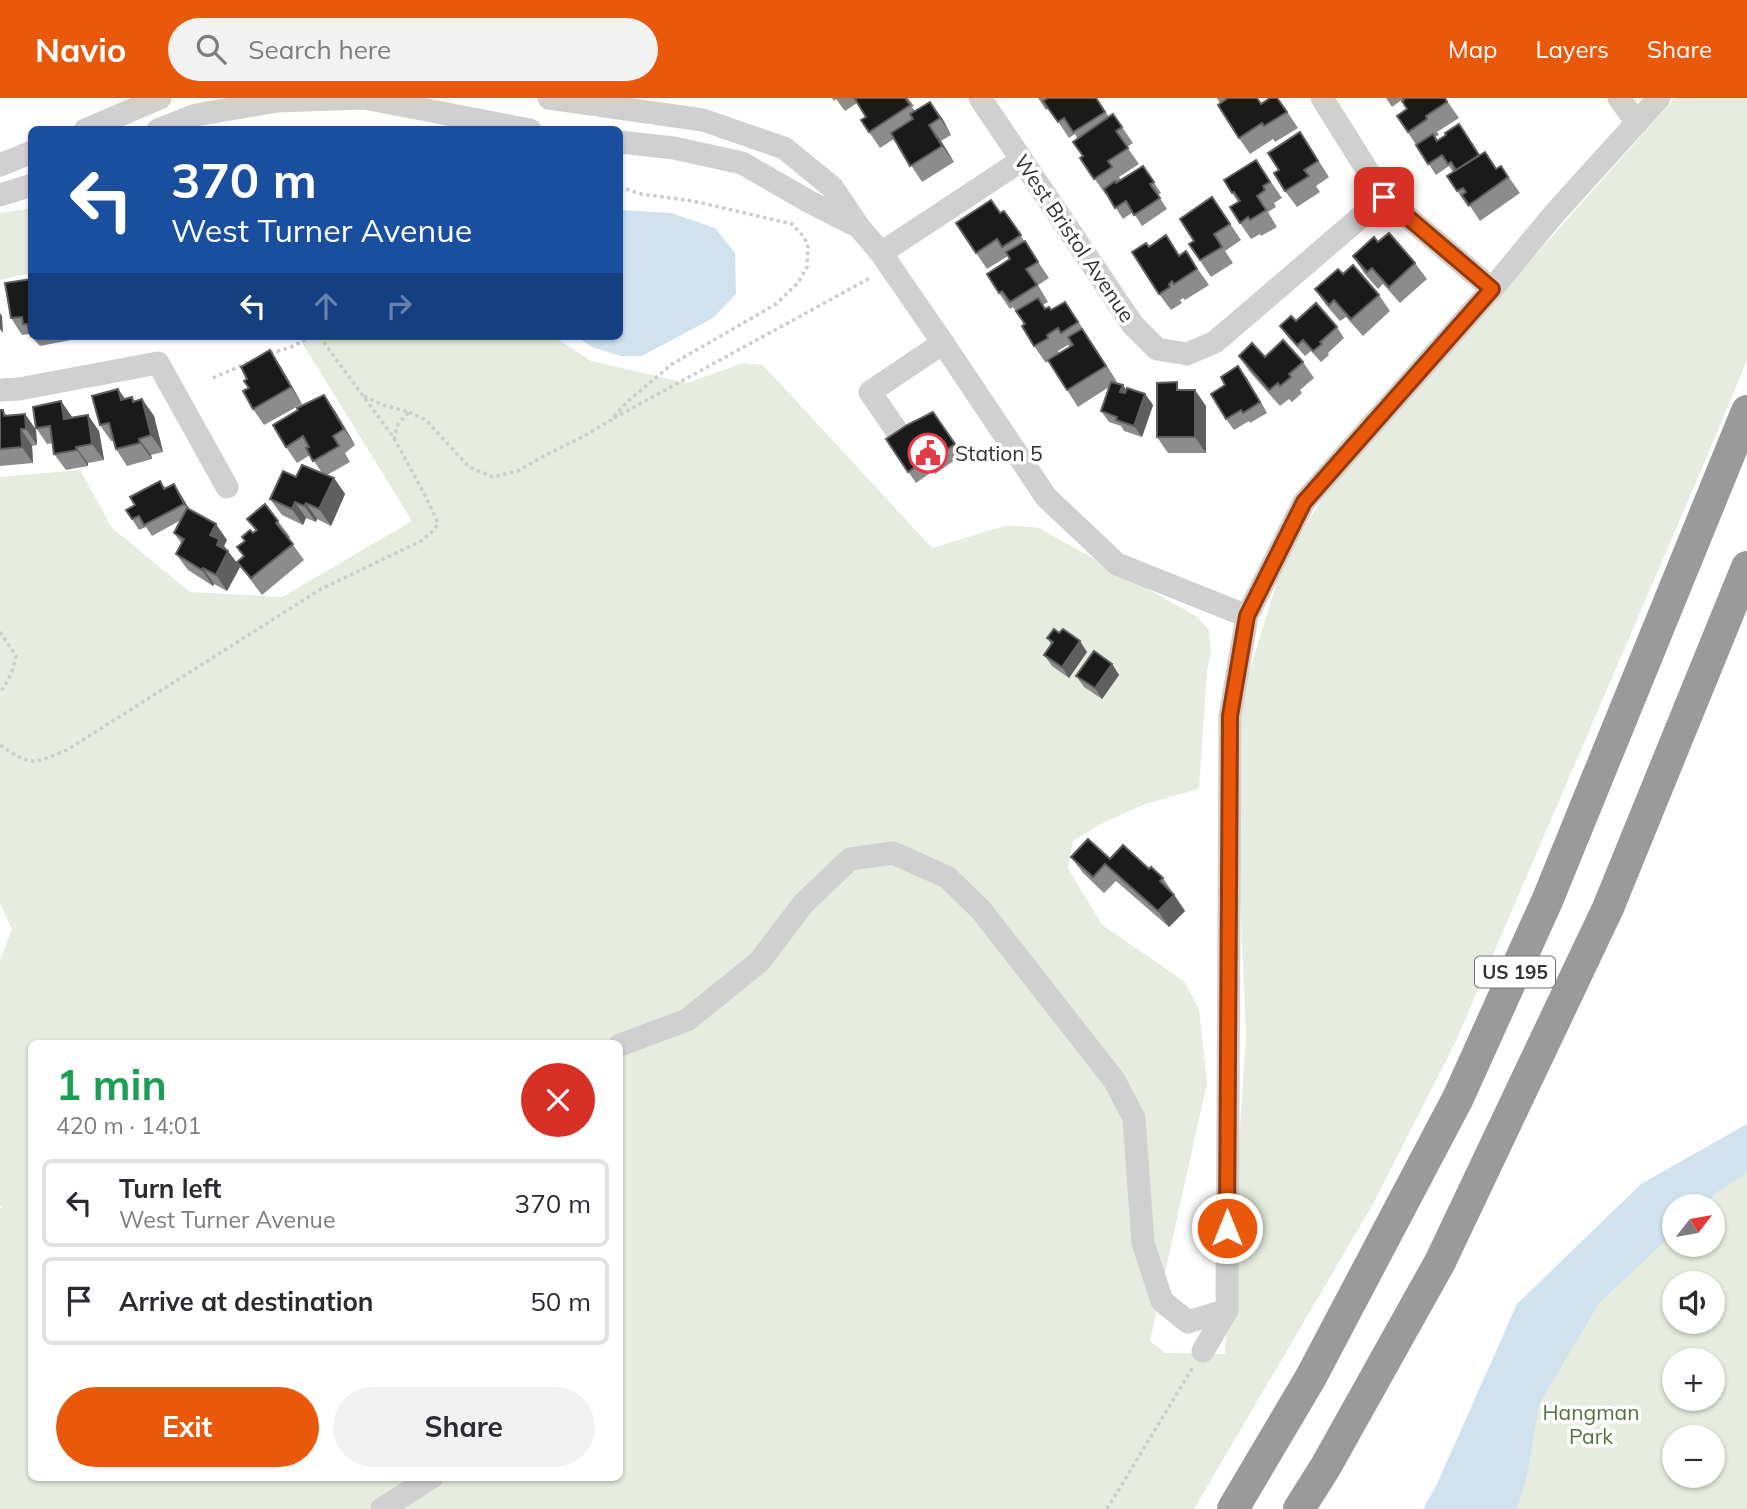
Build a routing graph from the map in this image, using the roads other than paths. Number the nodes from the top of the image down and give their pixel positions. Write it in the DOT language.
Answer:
graph roads {
  1 [pos="160,98"];
  2 [pos="549,98"];
  3 [pos="980,98"];
  4 [pos="1322,98"];
  5 [pos="1619,98"];
  6 [pos="1659,98"];
  7 [pos="1637,123"];
  8 [pos="94,126"];
  9 [pos="168,126"];
  10 [pos="509,126"];
  11 [pos="623,142"];
  12 [pos="28,154"];
  13 [pos="1022,160"];
  14 [pos="0,165"];
  15 [pos="28,186"];
  16 [pos="0,195"];
  17 [pos="1384,197"];
  18 [pos="859,227"];
  19 [pos="881,253"];
  20 [pos="1492,289"];
  21 [pos="943,342"];
  22 [pos="0,390"];
  23 [pos="1747,411"];
  24 [pos="905,443"];
  25 [pos="227,487"];
  26 [pos="1747,567"];
  27 [pos="1247,616"];
  28 [pos="623,1044"];
  29 [pos="1227,1310"];
  30 [pos="1203,1351"];
  31 [pos="426,1481"];
  32 [pos="382,1509"];
  33 [pos="1233,1509"];
  34 [pos="1299,1509"];
  1 -- 8 [label="street"];
  2 -- 18 [label="street"];
  3 -- 13 [label="street, West Bristol Avenue"];
  4 -- 17 [label="street"];
  5 -- 7 [label="street"];
  6 -- 7 [label="street"];
  7 -- 20 [label="street"];
  9 -- 10 [label="street"];
  11 -- 18 [label="street"];
  12 -- 14 [label="street"];
  13 -- 17 [label="street, West Bristol Avenue"];
  13 -- 19 [label="street"];
  15 -- 16 [label="street"];
  17 -- 20 [label="street"];
  18 -- 19 [label="street"];
  19 -- 21 [label="street"];
  20 -- 27 [label="street"];
  21 -- 24 [label="street"];
  21 -- 27 [label="street"];
  22 -- 25 [label="street"];
  23 -- 33 [label="highway, US 195"];
  26 -- 34 [label="highway, US 195"];
  27 -- 29 [label="street"];
  28 -- 29 [label="street"];
  29 -- 30 [label="street"];
  31 -- 32 [label="street"];
}
